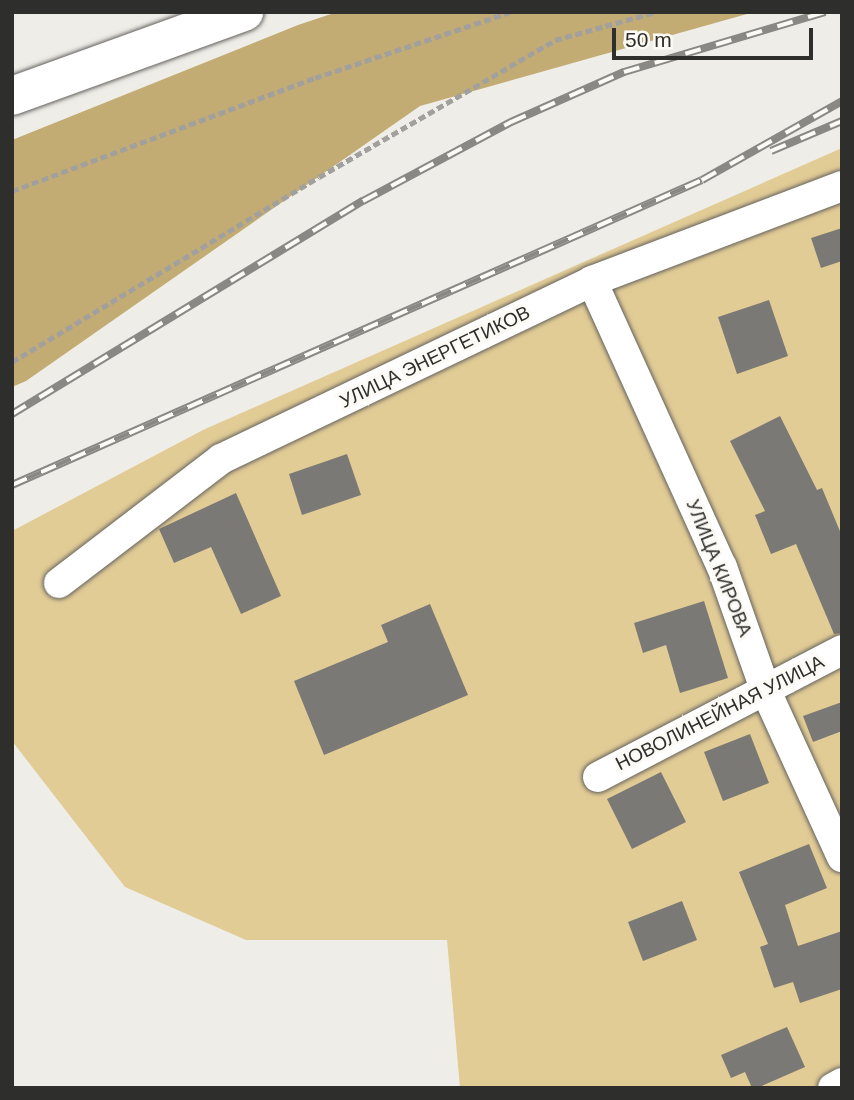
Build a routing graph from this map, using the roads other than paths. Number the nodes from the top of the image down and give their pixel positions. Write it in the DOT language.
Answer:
graph roads {
  1 [pos="244,12"];
  2 [pos="12,96"];
  3 [pos="842,186"];
  4 [pos="592,281"];
  5 [pos="59,583"];
  6 [pos="842,650"];
  7 [pos="765,689"];
  8 [pos="598,777"];
  9 [pos="842,857"];
  10 [pos="842,1083"];
  11 [pos="833,1088"];
  1 -- 2 [label="main road"];
  3 -- 4 [label="street, УЛИЦА ЭНЕРГЕТИКОВ"];
  4 -- 5 [label="street, УЛИЦА ЭНЕРГЕТИКОВ"];
  4 -- 7 [label="street, УЛИЦА КИРОВА"];
  6 -- 7 [label="street, НОВОЛИНЕЙНАЯ УЛИЦА"];
  7 -- 8 [label="street, НОВОЛИНЕЙНАЯ УЛИЦА"];
  7 -- 9 [label="street, УЛИЦА КИРОВА"];
  10 -- 11 [label="street"];
}
